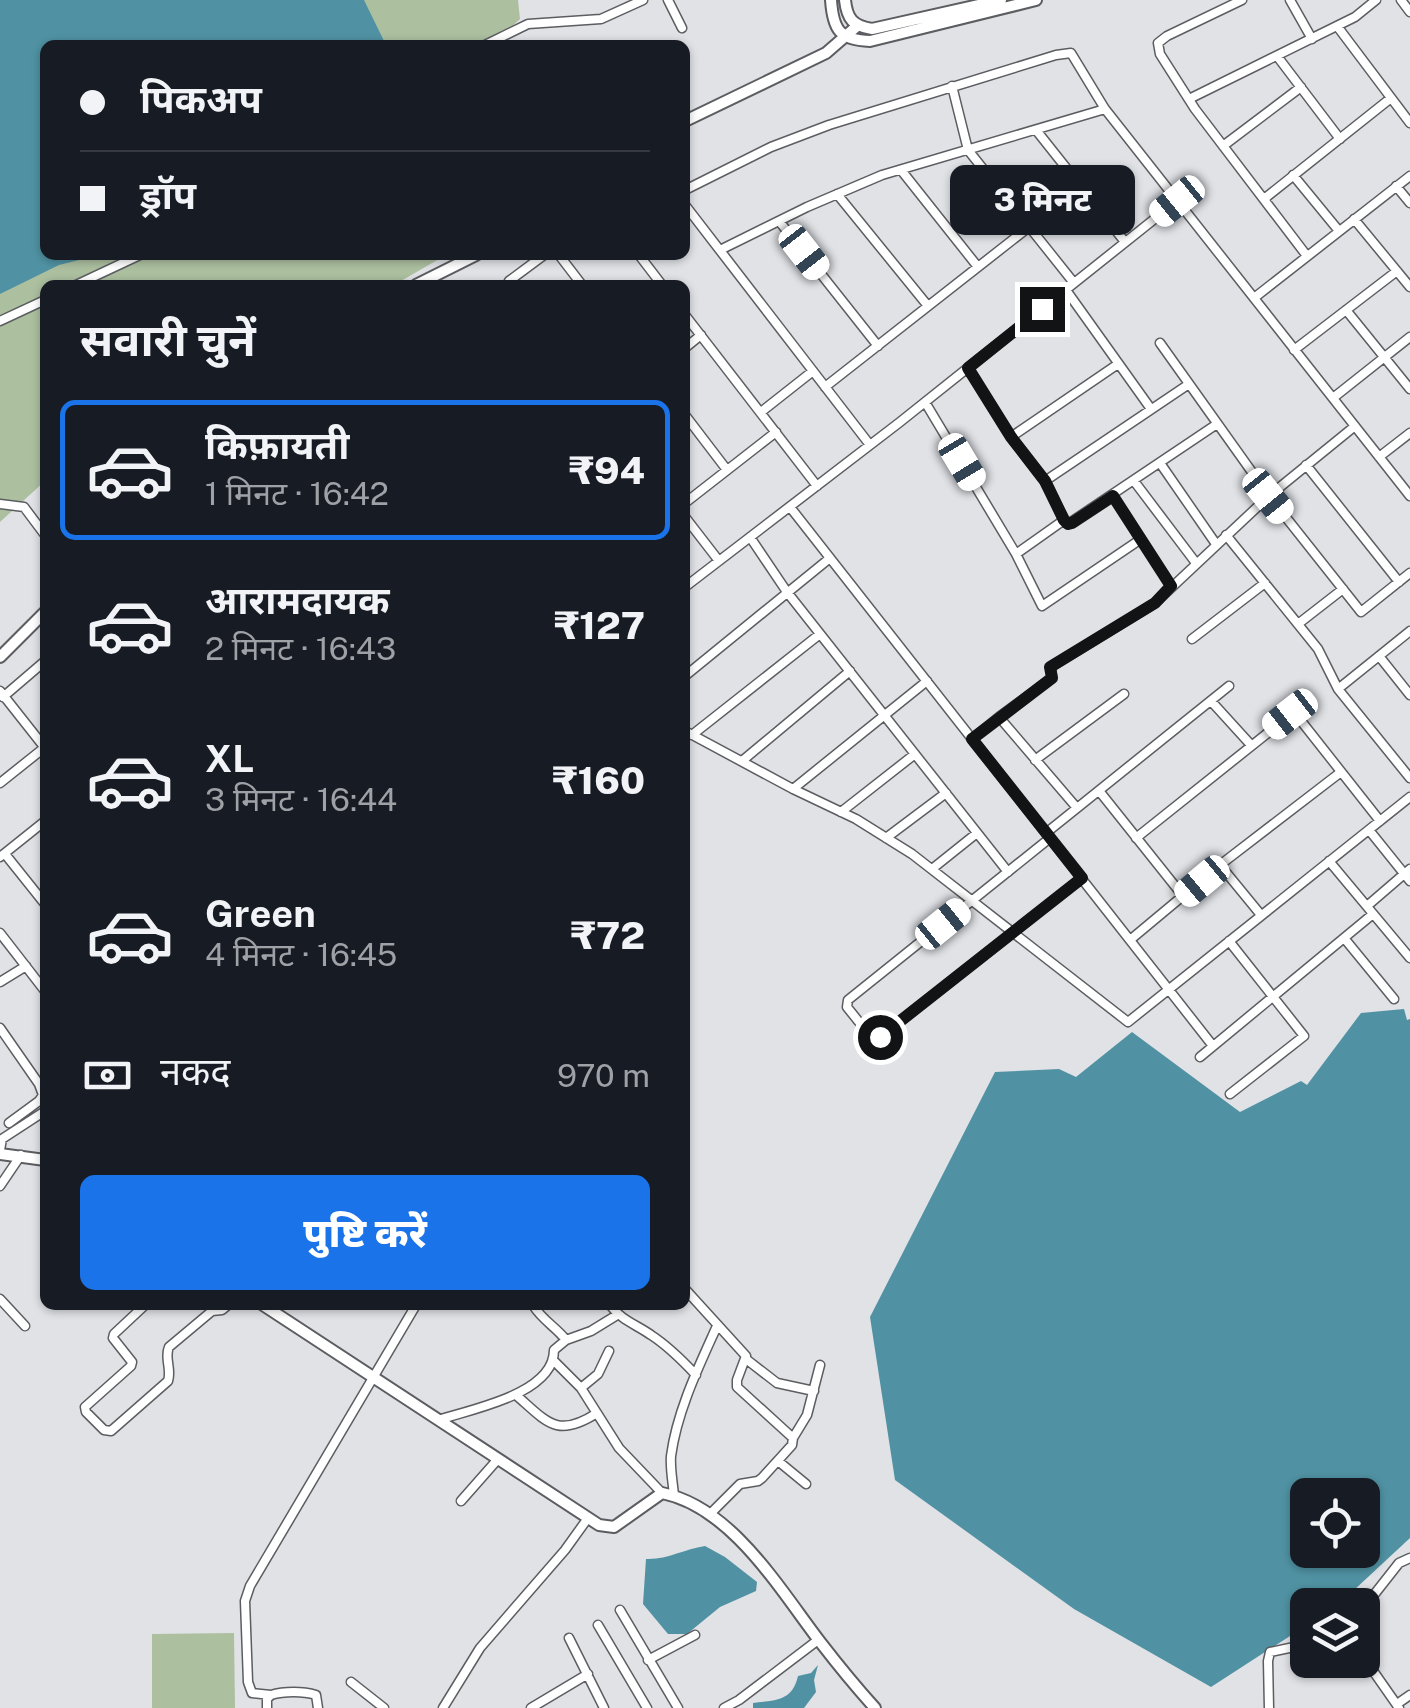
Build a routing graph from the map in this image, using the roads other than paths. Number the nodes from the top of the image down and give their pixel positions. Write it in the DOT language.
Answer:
graph roads {
  1 [pos="643,0"];
  2 [pos="668,0"];
  3 [pos="831,0"];
  4 [pos="845,0"];
  5 [pos="1001,0"];
  6 [pos="1036,0"];
  7 [pos="1242,0"];
  8 [pos="1290,0"];
  9 [pos="1376,0"];
  10 [pos="1401,0"];
  11 [pos="1410,12"];
  12 [pos="1337,26"];
  13 [pos="856,27"];
  14 [pos="682,28"];
  15 [pos="846,36"];
  16 [pos="1312,39"];
  17 [pos="495,40"];
  18 [pos="1277,56"];
  19 [pos="952,86"];
  20 [pos="1300,87"];
  21 [pos="1391,98"];
  22 [pos="1189,99"];
  23 [pos="1105,109"];
  24 [pos="690,120"];
  25 [pos="1410,124"];
  26 [pos="1036,130"];
  27 [pos="1340,138"];
  28 [pos="1223,146"];
  29 [pos="968,150"];
  30 [pos="901,170"];
  31 [pos="1294,176"];
  32 [pos="1410,176"];
  33 [pos="1396,186"];
  34 [pos="690,188"];
  35 [pos="836,194"];
  36 [pos="1264,199"];
  37 [pos="1177,201"];
  38 [pos="1410,204"];
  39 [pos="690,211"];
  40 [pos="779,220"];
  41 [pos="1354,220"];
  42 [pos="1029,227"];
  43 [pos="1339,231"];
  44 [pos="1125,242"];
  45 [pos="720,250"];
  46 [pos="1307,256"];
  47 [pos="129,260"];
  48 [pos="466,260"];
  49 [pos="538,260"];
  50 [pos="563,260"];
  51 [pos="643,260"];
  52 [pos="978,266"];
  53 [pos="1397,271"];
  54 [pos="87,280"];
  55 [pos="426,280"];
  56 [pos="512,280"];
  57 [pos="578,280"];
  58 [pos="658,280"];
  59 [pos="1070,287"];
  60 [pos="1410,287"];
  61 [pos="1254,298"];
  62 [pos="40,302"];
  63 [pos="928,306"];
  64 [pos="1346,310"];
  65 [pos="0,321"];
  66 [pos="690,321"];
  67 [pos="701,335"];
  68 [pos="1410,337"];
  69 [pos="1160,343"];
  70 [pos="690,344"];
  71 [pos="878,346"];
  72 [pos="1294,350"];
  73 [pos="1384,357"];
  74 [pos="1118,364"];
  75 [pos="968,368"];
  76 [pos="813,372"];
  77 [pos="1189,384"];
  78 [pos="825,387"];
  79 [pos="1410,388"];
  80 [pos="1333,398"];
  81 [pos="925,402"];
  82 [pos="1151,409"];
  83 [pos="761,412"];
  84 [pos="690,422"];
  85 [pos="1217,424"];
  86 [pos="1354,426"];
  87 [pos="776,432"];
  88 [pos="1410,433"];
  89 [pos="1011,437"];
  90 [pos="870,445"];
  91 [pos="1379,458"];
  92 [pos="1160,464"];
  93 [pos="1306,465"];
  94 [pos="727,470"];
  95 [pos="1045,481"];
  96 [pos="1134,481"];
  97 [pos="818,486"];
  98 [pos="1113,496"];
  99 [pos="1268,496"];
  100 [pos="1410,496"];
  101 [pos="690,499"];
  102 [pos="0,504"];
  103 [pos="790,507"];
  104 [pos="1064,520"];
  105 [pos="690,523"];
  106 [pos="40,529"];
  107 [pos="1226,534"];
  108 [pos="750,538"];
  109 [pos="1141,539"];
  110 [pos="1216,544"];
  111 [pos="1016,554"];
  112 [pos="830,558"];
  113 [pos="719,561"];
  114 [pos="1196,563"];
  115 [pos="1410,573"];
  116 [pos="1399,582"];
  117 [pos="690,583"];
  118 [pos="1265,583"];
  119 [pos="1171,586"];
  120 [pos="1342,588"];
  121 [pos="787,592"];
  122 [pos="40,617"];
  123 [pos="1298,624"];
  124 [pos="1410,631"];
  125 [pos="820,634"];
  126 [pos="1192,640"];
  127 [pos="1378,656"];
  128 [pos="0,657"];
  129 [pos="40,665"];
  130 [pos="690,672"];
  131 [pos="850,672"];
  132 [pos="926,681"];
  133 [pos="1229,686"];
  134 [pos="1338,689"];
  135 [pos="1124,694"];
  136 [pos="1,695"];
  137 [pos="1410,695"];
  138 [pos="1211,701"];
  139 [pos="884,715"];
  140 [pos="999,718"];
  141 [pos="690,732"];
  142 [pos="690,734"];
  143 [pos="972,739"];
  144 [pos="40,742"];
  145 [pos="1250,745"];
  146 [pos="40,752"];
  147 [pos="914,754"];
  148 [pos="742,760"];
  149 [pos="1035,760"];
  150 [pos="1342,772"];
  151 [pos="1410,778"];
  152 [pos="0,782"];
  153 [pos="793,789"];
  154 [pos="1100,792"];
  155 [pos="946,793"];
  156 [pos="1410,797"];
  157 [pos="1077,808"];
  158 [pos="841,812"];
  159 [pos="1380,821"];
  160 [pos="40,828"];
  161 [pos="1369,830"];
  162 [pos="976,832"];
  163 [pos="1048,835"];
  164 [pos="886,838"];
  165 [pos="1136,838"];
  166 [pos="2,856"];
  167 [pos="1329,861"];
  168 [pos="1220,866"];
  169 [pos="932,869"];
  170 [pos="1008,872"];
  171 [pos="1408,875"];
  172 [pos="1082,878"];
  173 [pos="1183,896"];
  174 [pos="40,898"];
  175 [pos="972,900"];
  176 [pos="1370,910"];
  177 [pos="1261,916"];
  178 [pos="1013,932"];
  179 [pos="0,933"];
  180 [pos="1344,938"];
  181 [pos="1130,940"];
  182 [pos="1230,941"];
  183 [pos="1410,958"];
  184 [pos="26,966"];
  185 [pos="0,982"];
  186 [pos="40,985"];
  187 [pos="1169,989"];
  188 [pos="1274,996"];
  189 [pos="1394,999"];
  190 [pos="0,1028"];
  191 [pos="1214,1046"];
  192 [pos="1200,1057"];
  193 [pos="40,1086"];
  194 [pos="1230,1094"];
  195 [pos="40,1099"];
  196 [pos="40,1114"];
  197 [pos="10,1123"];
  198 [pos="0,1152"];
  199 [pos="21,1156"];
  200 [pos="40,1157"];
  201 [pos="0,1186"];
  202 [pos="690,1295"];
  203 [pos="0,1299"];
  204 [pos="139,1310"];
  205 [pos="210,1310"];
  206 [pos="270,1310"];
  207 [pos="413,1310"];
  208 [pos="537,1310"];
  209 [pos="614,1310"];
  210 [pos="618,1315"];
  211 [pos="25,1326"];
  212 [pos="717,1326"];
  213 [pos="566,1340"];
  214 [pos="608,1352"];
  215 [pos="746,1359"];
  216 [pos="554,1362"];
  217 [pos="820,1364"];
  218 [pos="696,1375"];
  219 [pos="374,1379"];
  220 [pos="581,1388"];
  221 [pos="814,1391"];
  222 [pos="516,1395"];
  223 [pos="598,1413"];
  224 [pos="438,1420"];
  225 [pos="793,1438"];
  226 [pos="498,1459"];
  227 [pos="778,1461"];
  228 [pos="806,1484"];
  229 [pos="662,1493"];
  230 [pos="674,1496"];
  231 [pos="460,1501"];
  232 [pos="710,1514"];
  233 [pos="588,1518"];
  234 [pos="1410,1558"];
  235 [pos="1379,1588"];
  236 [pos="620,1610"];
  237 [pos="598,1625"];
  238 [pos="696,1635"];
  239 [pos="569,1638"];
  240 [pos="818,1640"];
  241 [pos="1290,1648"];
  242 [pos="648,1660"];
  243 [pos="588,1674"];
  244 [pos="1378,1678"];
  245 [pos="351,1682"];
  246 [pos="271,1695"];
  247 [pos="1410,1695"];
  248 [pos="1398,1706"];
  249 [pos="267,1708"];
  250 [pos="318,1708"];
  251 [pos="384,1708"];
  252 [pos="443,1708"];
  253 [pos="530,1708"];
  254 [pos="604,1708"];
  255 [pos="647,1708"];
  256 [pos="678,1708"];
  257 [pos="724,1708"];
  258 [pos="875,1708"];
  259 [pos="1269,1708"];
  1 -- 17 [label="street"];
  2 -- 14 [label="street"];
  3 -- 15 [label="street"];
  4 -- 13 [label="street"];
  5 -- 13 [label="street"];
  6 -- 15 [label="street"];
  7 -- 22 [label="street"];
  8 -- 16 [label="street"];
  9 -- 12 [label="street"];
  10 -- 11 [label="street"];
  12 -- 16 [label="street"];
  12 -- 21 [label="street"];
  13 -- 15 [label="street"];
  15 -- 24 [label="street"];
  16 -- 18 [label="street"];
  18 -- 20 [label="street"];
  18 -- 22 [label="street"];
  19 -- 23 [label="street"];
  19 -- 29 [label="street"];
  19 -- 34 [label="street"];
  20 -- 27 [label="street"];
  20 -- 28 [label="street"];
  21 -- 25 [label="street"];
  21 -- 27 [label="street"];
  22 -- 28 [label="street"];
  23 -- 26 [label="street"];
  23 -- 37 [label="street"];
  26 -- 29 [label="street"];
  26 -- 44 [label="street"];
  27 -- 31 [label="street"];
  28 -- 36 [label="street"];
  29 -- 30 [label="street"];
  29 -- 42 [label="street"];
  30 -- 35 [label="street"];
  30 -- 52 [label="street"];
  31 -- 36 [label="street"];
  31 -- 43 [label="street"];
  32 -- 33 [label="street"];
  33 -- 38 [label="street"];
  33 -- 41 [label="street"];
  35 -- 40 [label="street"];
  35 -- 63 [label="street"];
  36 -- 46 [label="street"];
  37 -- 44 [label="street"];
  37 -- 61 [label="street"];
  39 -- 45 [label="street"];
  40 -- 45 [label="street"];
  40 -- 71 [label="street"];
  41 -- 43 [label="street"];
  41 -- 53 [label="street"];
  42 -- 52 [label="street"];
  42 -- 59 [label="street"];
  43 -- 46 [label="street"];
  44 -- 59 [label="street"];
  45 -- 76 [label="street"];
  46 -- 61 [label="street"];
  47 -- 54 [label="street"];
  48 -- 55 [label="street"];
  49 -- 56 [label="street"];
  50 -- 57 [label="street"];
  51 -- 58 [label="street"];
  52 -- 63 [label="street"];
  53 -- 60 [label="street"];
  53 -- 64 [label="street"];
  59 -- 74 [label="street"];
  59 -- 75 [label="street"];
  61 -- 72 [label="street"];
  62 -- 65 [label="street"];
  63 -- 71 [label="street"];
  64 -- 72 [label="street"];
  64 -- 73 [label="street"];
  66 -- 67 [label="street"];
  67 -- 70 [label="street"];
  67 -- 83 [label="street"];
  68 -- 73 [label="street"];
  69 -- 77 [label="street"];
  71 -- 78 [label="street"];
  72 -- 80 [label="street"];
  73 -- 79 [label="street"];
  73 -- 80 [label="street"];
  74 -- 82 [label="street"];
  74 -- 89 [label="street"];
  75 -- 81 [label="street"];
  75 -- 89 [label="street"];
  76 -- 78 [label="street"];
  76 -- 83 [label="street"];
  77 -- 82 [label="street"];
  77 -- 85 [label="street"];
  78 -- 90 [label="street"];
  80 -- 86 [label="street"];
  81 -- 90 [label="street"];
  81 -- 111 [label="street"];
  82 -- 95 [label="street"];
  83 -- 87 [label="street"];
  84 -- 94 [label="street"];
  85 -- 92 [label="street"];
  85 -- 99 [label="street"];
  86 -- 91 [label="street"];
  86 -- 93 [label="street"];
  87 -- 94 [label="street"];
  87 -- 97 [label="street"];
  88 -- 91 [label="street"];
  89 -- 95 [label="street"];
  90 -- 97 [label="street"];
  91 -- 100 [label="street"];
  92 -- 96 [label="street"];
  92 -- 110 [label="street"];
  93 -- 99 [label="street"];
  93 -- 116 [label="street"];
  94 -- 101 [label="street"];
  95 -- 104 [label="street"];
  96 -- 98 [label="street"];
  96 -- 114 [label="street"];
  97 -- 103 [label="street"];
  98 -- 104 [label="street"];
  98 -- 109 [label="street"];
  99 -- 107 [label="street"];
  99 -- 120 [label="street"];
  102 -- 106 [label="street"];
  103 -- 108 [label="street"];
  103 -- 112 [label="street"];
  104 -- 111 [label="street"];
  105 -- 113 [label="street"];
  107 -- 110 [label="street"];
  107 -- 118 [label="street"];
  108 -- 113 [label="street"];
  108 -- 121 [label="street"];
  109 -- 111 [label="street"];
  109 -- 119 [label="street"];
  110 -- 114 [label="street"];
  112 -- 121 [label="street"];
  112 -- 132 [label="street"];
  113 -- 117 [label="street"];
  114 -- 119 [label="street"];
  115 -- 116 [label="street"];
  116 -- 120 [label="street"];
  118 -- 123 [label="street"];
  118 -- 126 [label="street"];
  119 -- 140 [label="street"];
  120 -- 123 [label="street"];
  121 -- 125 [label="street"];
  121 -- 130 [label="street"];
  122 -- 128 [label="street"];
  123 -- 134 [label="street"];
  124 -- 127 [label="street"];
  125 -- 131 [label="street"];
  125 -- 141 [label="street"];
  127 -- 134 [label="street"];
  127 -- 137 [label="street"];
  129 -- 136 [label="street"];
  131 -- 139 [label="street"];
  131 -- 148 [label="street"];
  132 -- 139 [label="street"];
  132 -- 143 [label="street"];
  133 -- 138 [label="street"];
  134 -- 151 [label="street"];
  135 -- 149 [label="street"];
  136 -- 144 [label="street"];
  138 -- 145 [label="street"];
  138 -- 154 [label="street"];
  139 -- 147 [label="street"];
  139 -- 153 [label="street"];
  140 -- 143 [label="street"];
  140 -- 149 [label="street"];
  142 -- 148 [label="street"];
  143 -- 163 [label="street"];
  145 -- 150 [label="street"];
  145 -- 165 [label="street"];
  146 -- 152 [label="street"];
  147 -- 155 [label="street"];
  147 -- 158 [label="street"];
  148 -- 153 [label="street"];
  149 -- 157 [label="street"];
  150 -- 159 [label="street"];
  150 -- 168 [label="street"];
  153 -- 158 [label="street"];
  154 -- 157 [label="street"];
  154 -- 165 [label="street"];
  155 -- 162 [label="street"];
  155 -- 164 [label="street"];
  156 -- 159 [label="street"];
  157 -- 163 [label="street"];
  158 -- 164 [label="street"];
  159 -- 161 [label="street"];
  160 -- 166 [label="street"];
  161 -- 167 [label="street"];
  161 -- 171 [label="street"];
  162 -- 169 [label="street"];
  162 -- 170 [label="street"];
  163 -- 170 [label="street"];
  163 -- 172 [label="street"];
  164 -- 169 [label="street"];
  165 -- 173 [label="street"];
  166 -- 174 [label="street"];
  167 -- 176 [label="street"];
  167 -- 177 [label="street"];
  168 -- 173 [label="street"];
  168 -- 177 [label="street"];
  169 -- 175 [label="street"];
  170 -- 175 [label="street"];
  171 -- 176 [label="street"];
  172 -- 178 [label="street"];
  172 -- 181 [label="street"];
  173 -- 181 [label="street"];
  175 -- 178 [label="street"];
  175 -- 178 [label="street"];
  176 -- 180 [label="street"];
  176 -- 183 [label="street"];
  177 -- 182 [label="street"];
  178 -- 187 [label="street"];
  179 -- 184 [label="street"];
  180 -- 188 [label="street"];
  180 -- 189 [label="street"];
  181 -- 187 [label="street"];
  182 -- 187 [label="street"];
  182 -- 188 [label="street"];
  184 -- 185 [label="street"];
  184 -- 186 [label="street"];
  187 -- 191 [label="street"];
  188 -- 191 [label="street"];
  188 -- 194 [label="street"];
  190 -- 193 [label="street"];
  191 -- 192 [label="street"];
  195 -- 197 [label="street"];
  196 -- 198 [label="street"];
  198 -- 199 [label="street"];
  199 -- 200 [label="street"];
  199 -- 201 [label="street"];
  202 -- 212 [label="street"];
  203 -- 211 [label="street"];
  204 -- 205 [label="street"];
  206 -- 219 [label="street"];
  207 -- 219 [label="street"];
  208 -- 213 [label="street"];
  209 -- 210 [label="street"];
  210 -- 213 [label="street"];
  210 -- 218 [label="street"];
  212 -- 215 [label="street"];
  212 -- 218 [label="street"];
  213 -- 216 [label="street"];
  214 -- 220 [label="street"];
  215 -- 221 [label="street"];
  215 -- 225 [label="street"];
  216 -- 220 [label="street"];
  216 -- 222 [label="street"];
  217 -- 221 [label="street"];
  218 -- 230 [label="street"];
  219 -- 224 [label="street"];
  219 -- 246 [label="street"];
  220 -- 223 [label="street"];
  221 -- 225 [label="street"];
  222 -- 223 [label="street"];
  222 -- 224 [label="street"];
  223 -- 229 [label="street"];
  224 -- 226 [label="street"];
  225 -- 227 [label="street"];
  226 -- 231 [label="street"];
  226 -- 233 [label="street"];
  227 -- 228 [label="street"];
  227 -- 232 [label="street"];
  229 -- 230 [label="street"];
  229 -- 233 [label="street"];
  230 -- 232 [label="street"];
  232 -- 240 [label="street"];
  233 -- 252 [label="street"];
  234 -- 235 [label="street"];
  236 -- 242 [label="street"];
  237 -- 255 [label="street"];
  238 -- 242 [label="street"];
  239 -- 243 [label="street"];
  240 -- 257 [label="street"];
  240 -- 258 [label="street"];
  241 -- 259 [label="street"];
  242 -- 256 [label="street"];
  243 -- 253 [label="street"];
  243 -- 254 [label="street"];
  244 -- 248 [label="street"];
  245 -- 251 [label="street"];
  246 -- 249 [label="street"];
  246 -- 250 [label="street"];
  247 -- 248 [label="street"];
}
